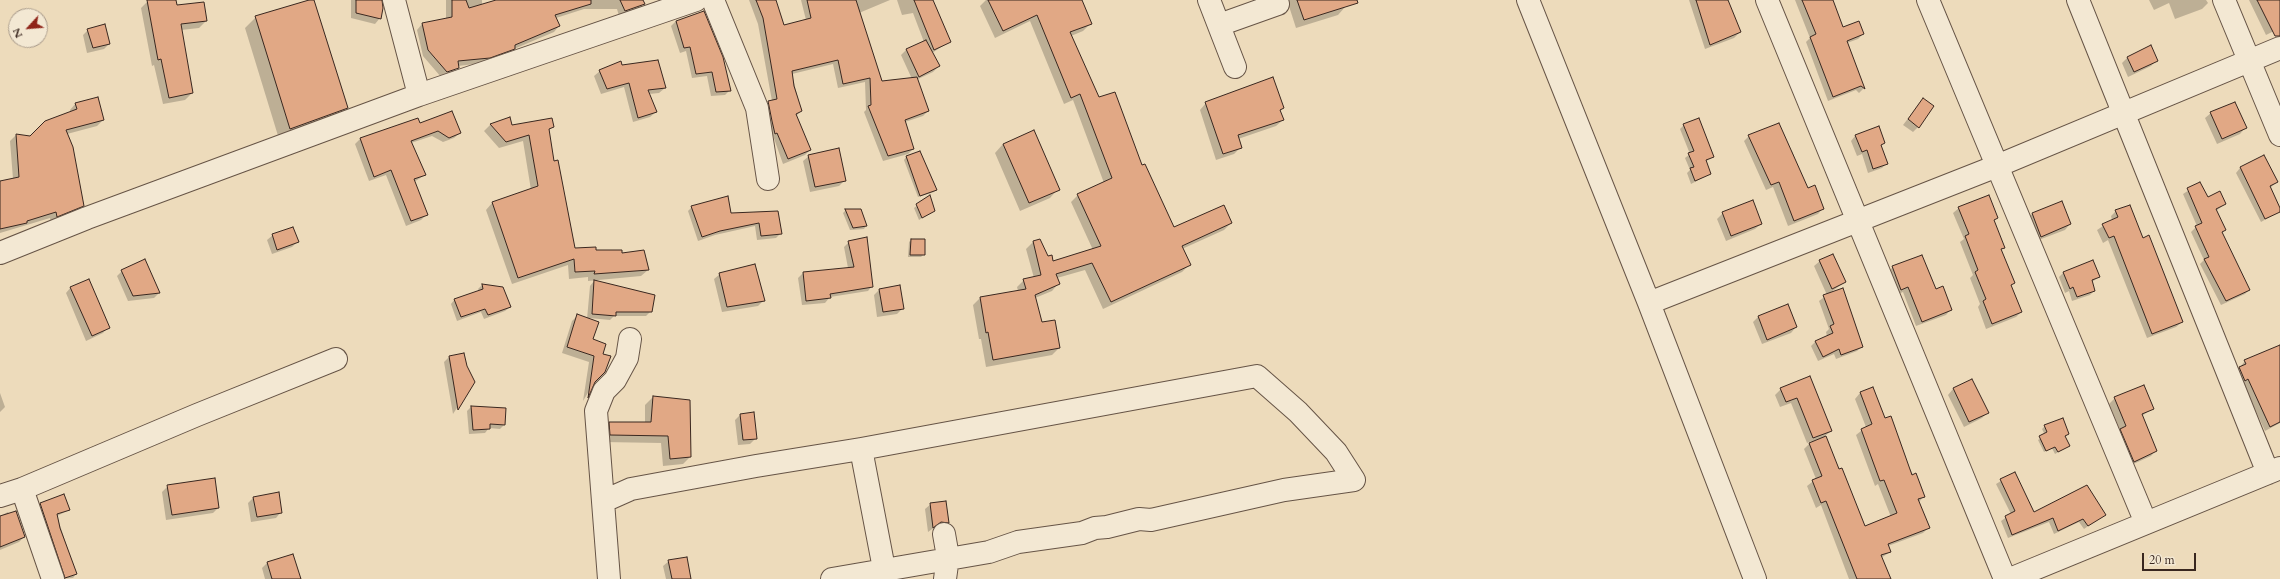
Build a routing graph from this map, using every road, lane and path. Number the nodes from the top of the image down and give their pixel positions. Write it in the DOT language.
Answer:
graph roads {
  1 [pos="394,0"];
  2 [pos="696,0"];
  3 [pos="713,0"];
  4 [pos="1209,0"];
  5 [pos="1528,0"];
  6 [pos="1767,0"];
  7 [pos="1928,0"];
  8 [pos="2078,0"];
  9 [pos="2224,0"];
  10 [pos="1278,4"];
  11 [pos="1218,26"];
  12 [pos="2280,48"];
  13 [pos="2248,60"];
  14 [pos="1235,67"];
  15 [pos="419,96"];
  16 [pos="2123,114"];
  17 [pos="2280,135"];
  18 [pos="1997,166"];
  19 [pos="768,179"];
  20 [pos="1856,221"];
  21 [pos="0,253"];
  22 [pos="1649,303"];
  23 [pos="630,339"];
  24 [pos="336,359"];
  25 [pos="861,450"];
  26 [pos="2274,471"];
  27 [pos="22,489"];
  28 [pos="0,496"];
  29 [pos="604,500"];
  30 [pos="2146,523"];
  31 [pos="944,534"];
  32 [pos="948,557"];
  33 [pos="886,574"];
  34 [pos="53,579"];
  35 [pos="609,579"];
  36 [pos="832,579"];
  37 [pos="945,579"];
  38 [pos="1755,579"];
  39 [pos="2005,579"];
  40 [pos="2010,579"];
  1 -- 15 [label="street"];
  2 -- 15 [label="street"];
  3 -- 19 [label="street"];
  4 -- 11 [label="street"];
  5 -- 22 [label="street"];
  6 -- 20 [label="street"];
  7 -- 18 [label="street"];
  8 -- 16 [label="street"];
  9 -- 13 [label="street"];
  10 -- 11 [label="street"];
  11 -- 14 [label="street"];
  12 -- 13 [label="street"];
  13 -- 16 [label="street"];
  13 -- 17 [label="street"];
  15 -- 21 [label="street"];
  16 -- 18 [label="street"];
  16 -- 26 [label="street"];
  18 -- 20 [label="street"];
  18 -- 30 [label="street"];
  20 -- 22 [label="street"];
  20 -- 39 [label="street"];
  22 -- 38 [label="street"];
  23 -- 29 [label="street"];
  24 -- 27 [label="street"];
  25 -- 29 [label="street"];
  25 -- 32 [label="street"];
  25 -- 33 [label="street"];
  26 -- 30 [label="street"];
  27 -- 28 [label="street"];
  27 -- 34 [label="street"];
  29 -- 35 [label="street"];
  30 -- 40 [label="street"];
  31 -- 32 [label="street"];
  32 -- 33 [label="street"];
  32 -- 37 [label="street"];
  33 -- 36 [label="street"];
}
